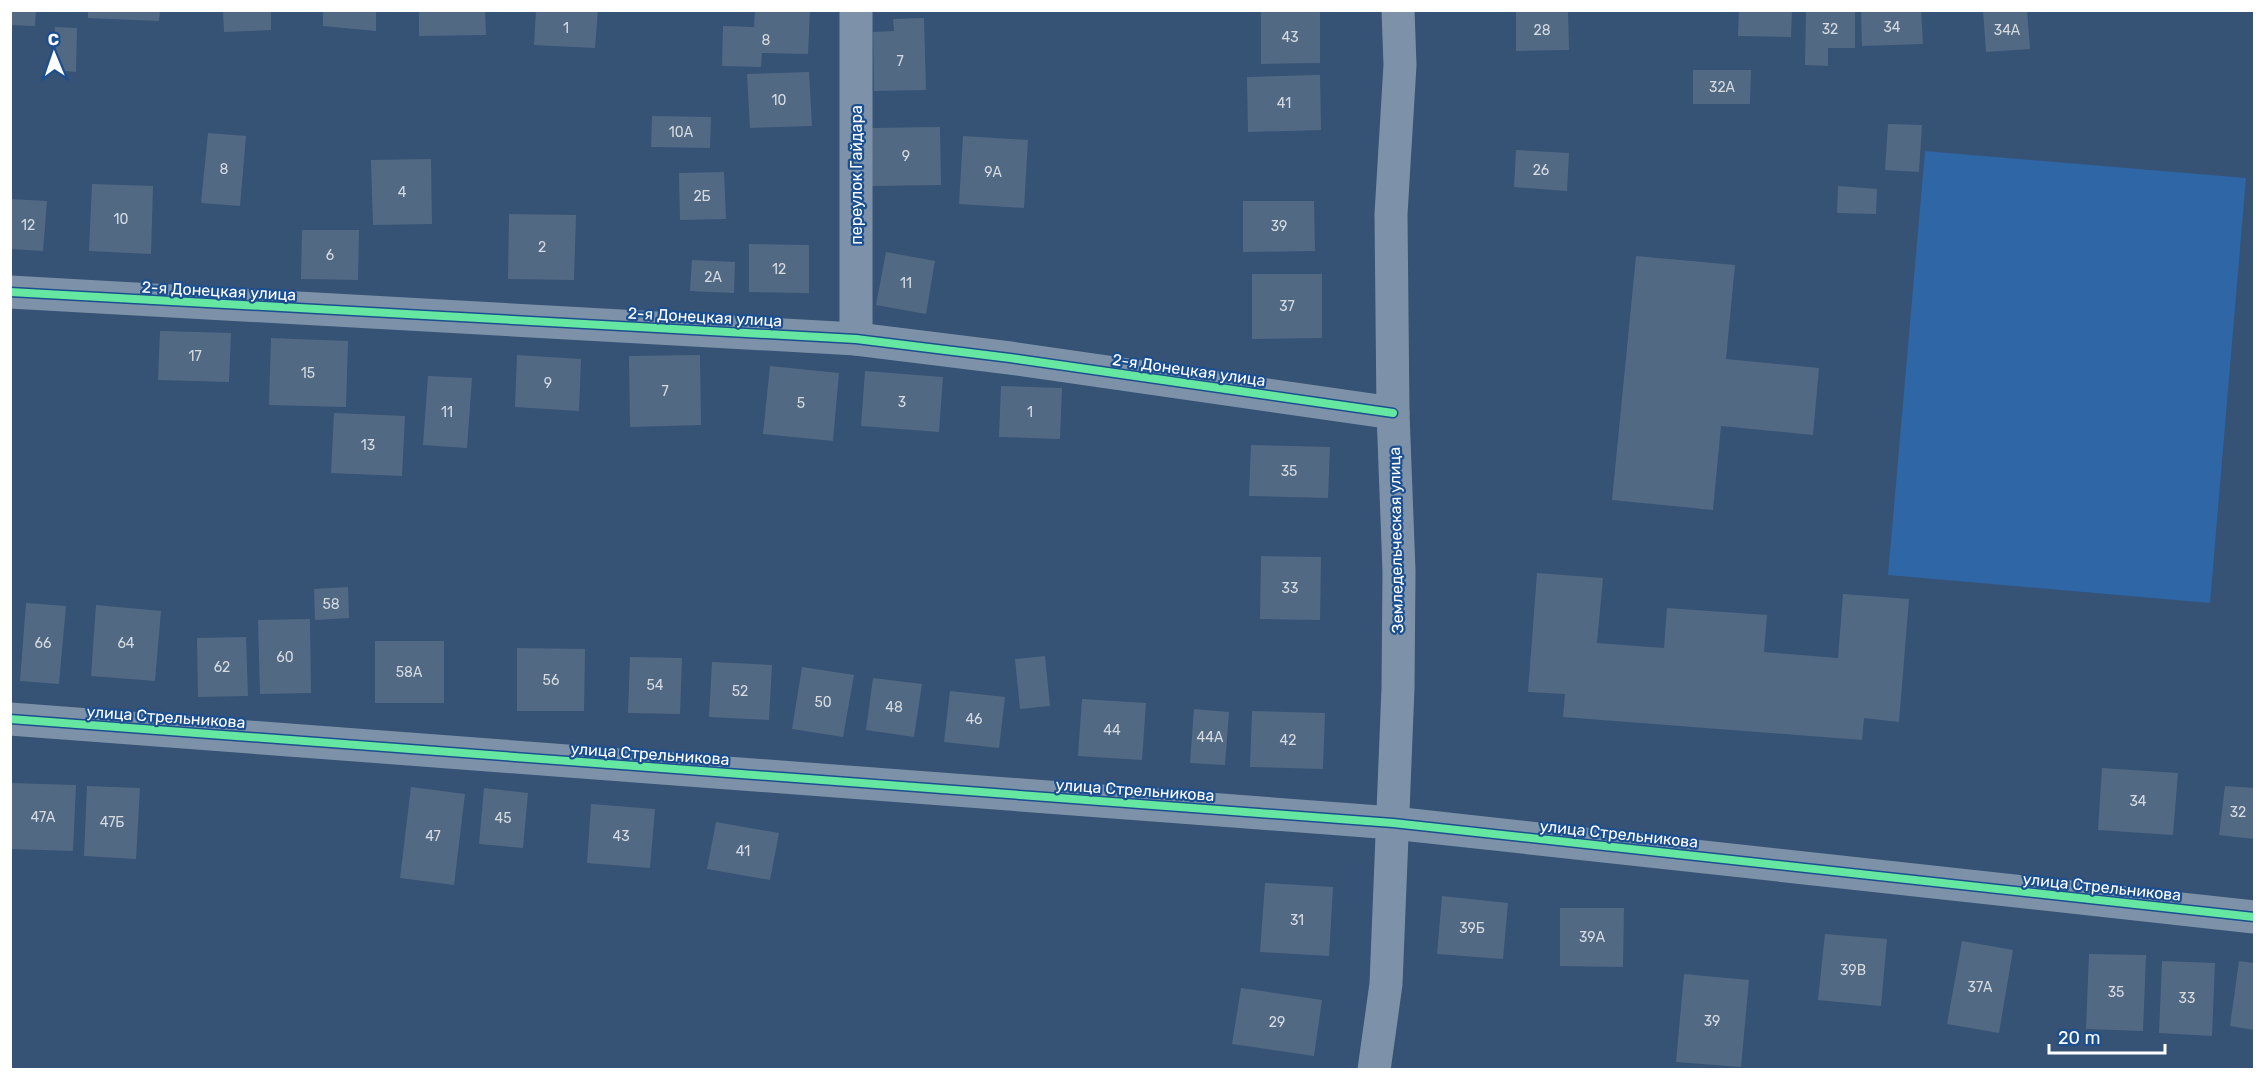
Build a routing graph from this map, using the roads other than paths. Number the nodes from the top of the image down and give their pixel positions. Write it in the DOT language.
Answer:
graph roads {
  1 [pos="856,10"];
  2 [pos="1398,10"];
  3 [pos="10,292"];
  4 [pos="856,339"];
  5 [pos="1393,413"];
  6 [pos="10,719"];
  7 [pos="1393,823"];
  8 [pos="2254,917"];
  9 [pos="1374,1070"];
  1 -- 4 [label="street, переулок Гайдара"];
  2 -- 5 [label="street, Земледельческая улица"];
  3 -- 4 [label="street, 2-я Донецкая улица"];
  4 -- 5 [label="street, 2-я Донецкая улица"];
  5 -- 7 [label="street, Земледельческая улица"];
  6 -- 7 [label="street, улица Стрельникова"];
  7 -- 8 [label="street, улица Стрельникова"];
  7 -- 9 [label="street, Земледельческая улица"];
}
